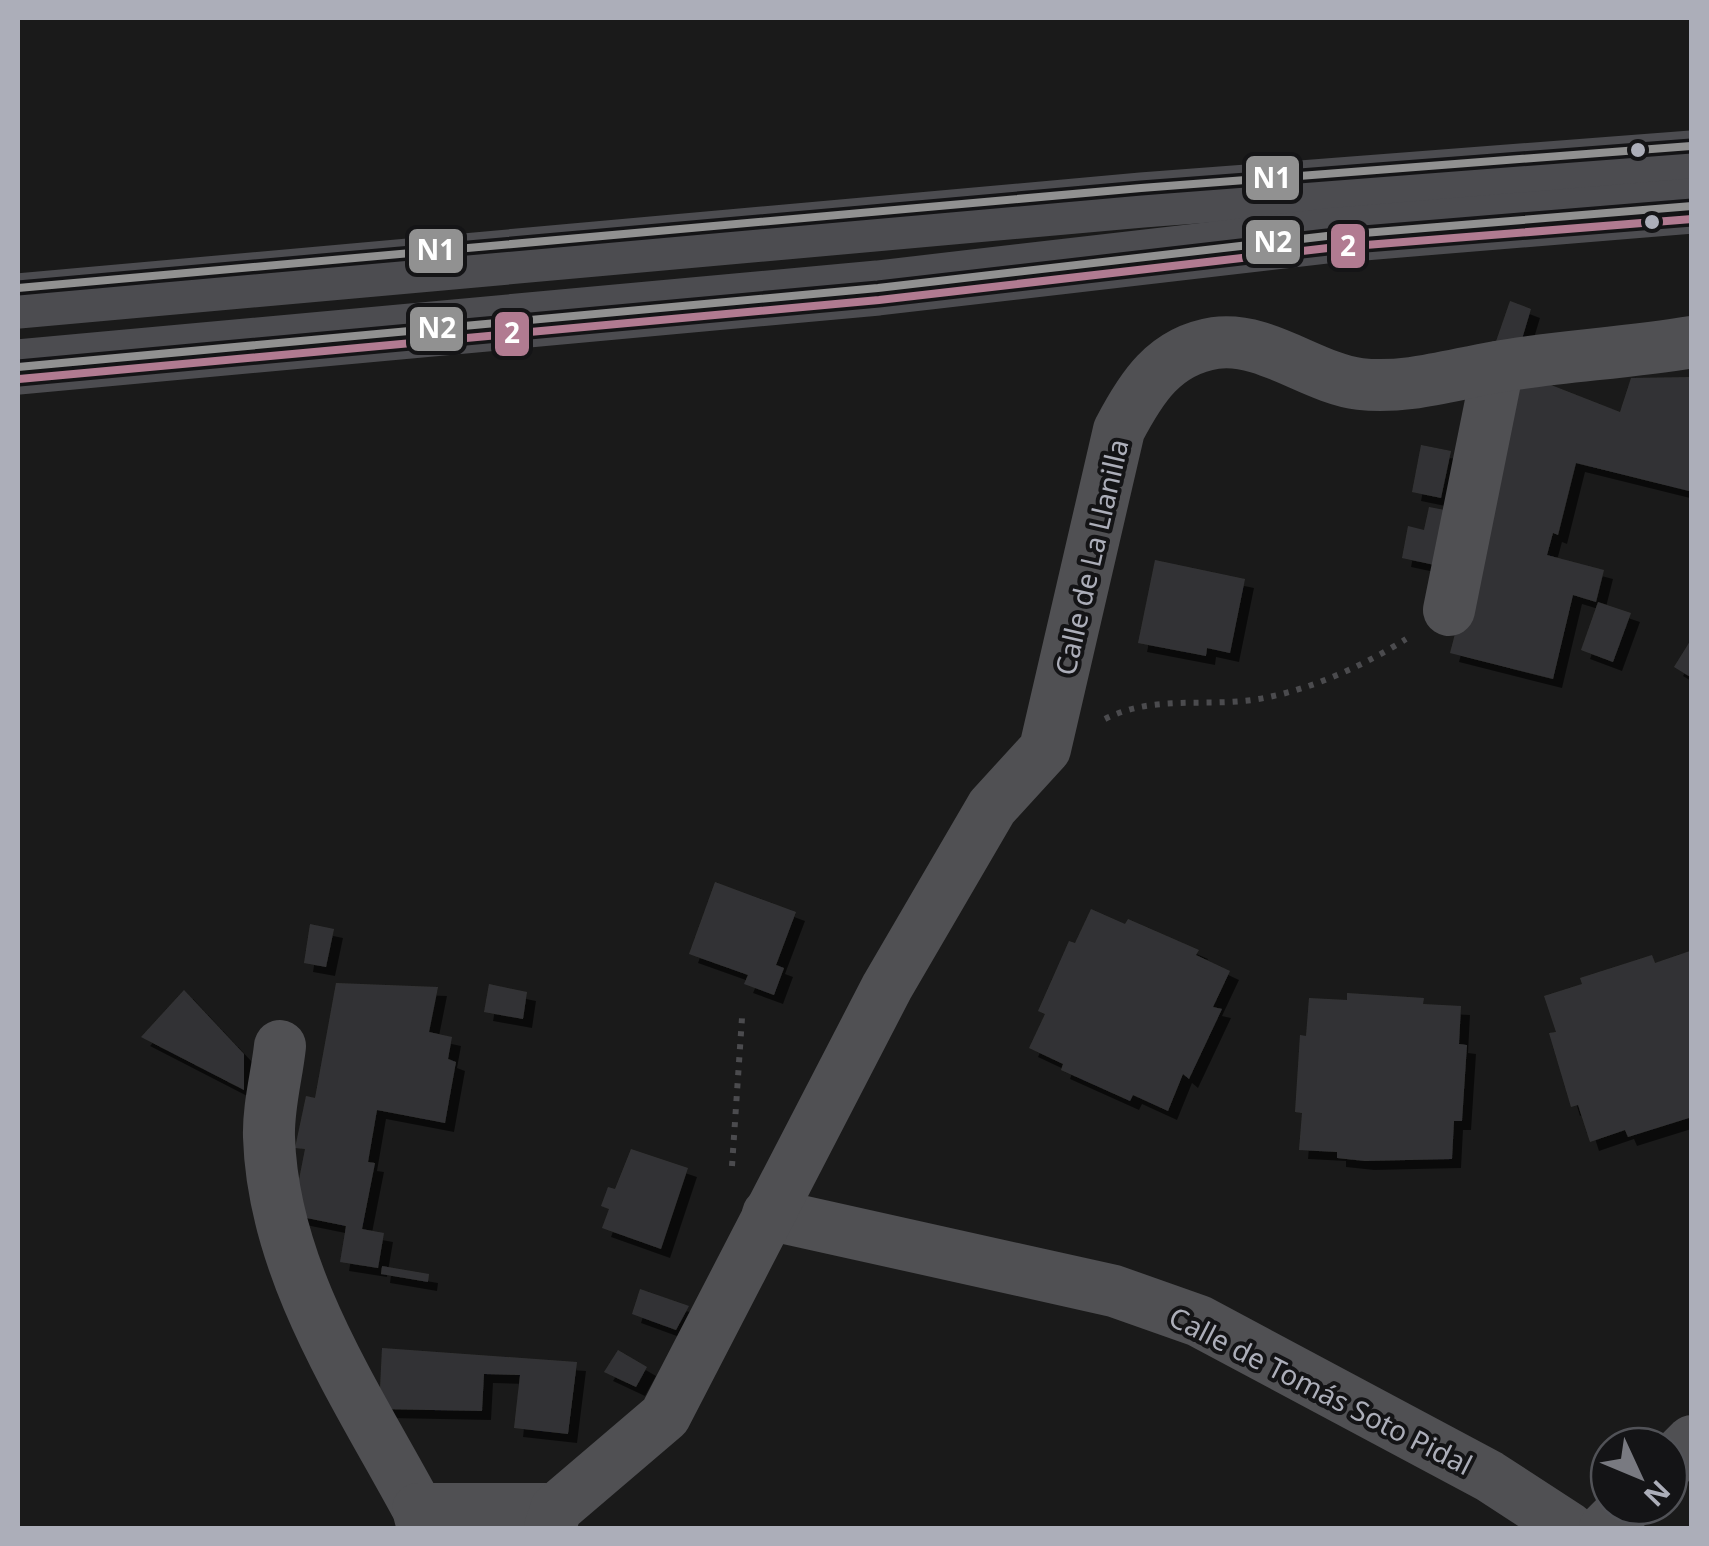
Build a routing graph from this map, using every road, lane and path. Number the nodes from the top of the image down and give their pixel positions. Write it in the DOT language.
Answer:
graph roads {
  1 [pos="1692,158"];
  2 [pos="1692,206"];
  3 [pos="18,301"];
  4 [pos="1692,342"];
  5 [pos="1498,366"];
  6 [pos="18,367"];
  7 [pos="1449,610"];
  8 [pos="1046,749"];
  9 [pos="742,1018"];
  10 [pos="280,1046"];
  11 [pos="731,1178"];
  12 [pos="768,1214"];
  13 [pos="420,1519"];
  14 [pos="553,1519"];
  15 [pos="1569,1528"];
  1 -- 3 [label="main road"];
  2 -- 6 [label="main road"];
  4 -- 5 [label="street, Calle de La Llanilla"];
  5 -- 7 [label="street"];
  5 -- 8 [label="street, Calle de La Llanilla"];
  7 -- 8 [label="path"];
  8 -- 12 [label="street"];
  9 -- 11 [label="path"];
  10 -- 13 [label="street"];
  12 -- 14 [label="street"];
  12 -- 15 [label="street, Calle de Tomás Soto Pidal"];
  13 -- 14 [label="street"];
}
